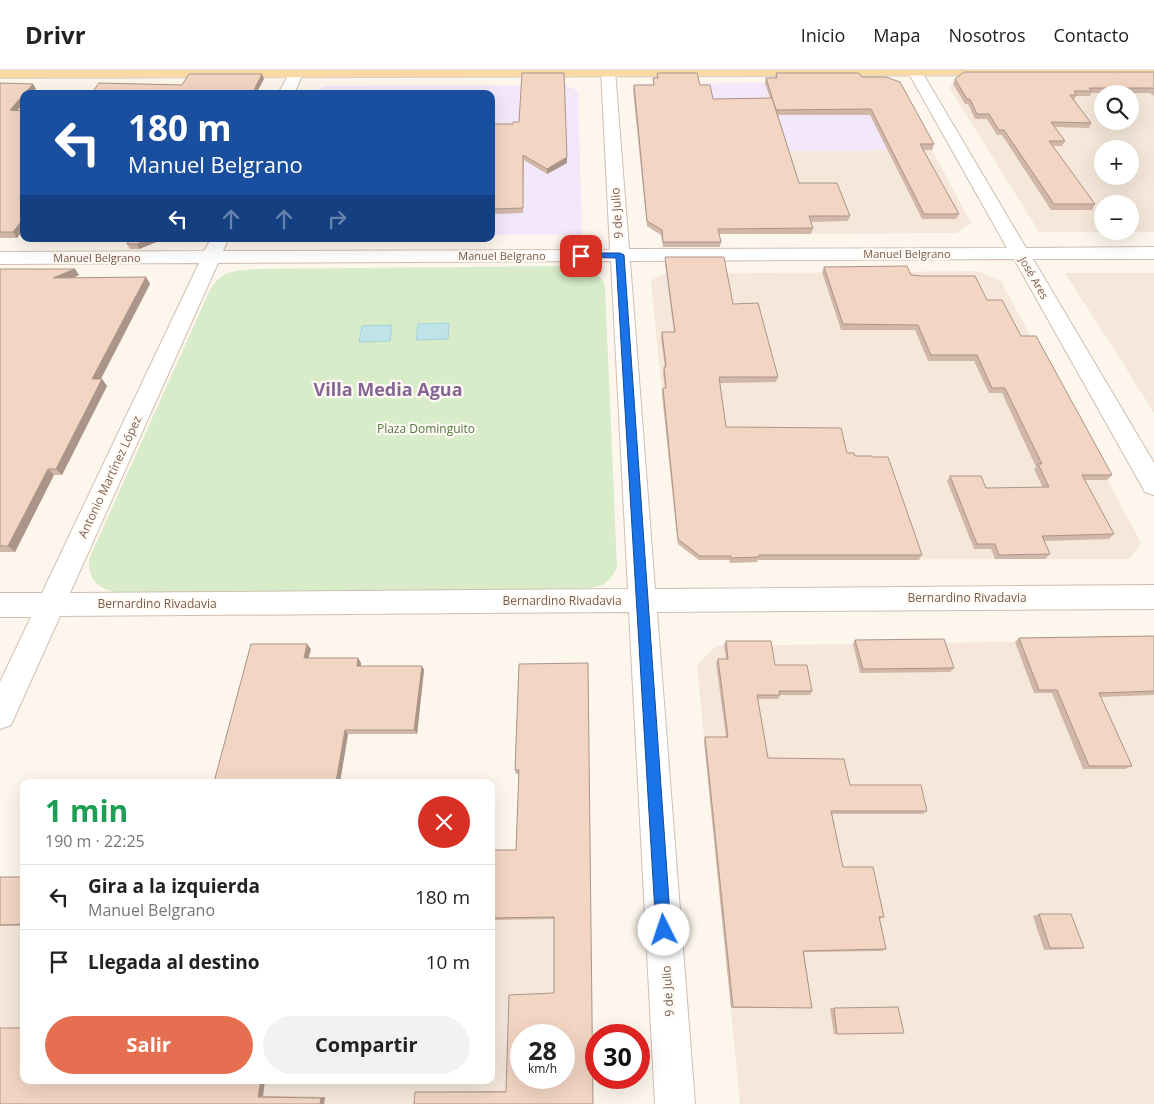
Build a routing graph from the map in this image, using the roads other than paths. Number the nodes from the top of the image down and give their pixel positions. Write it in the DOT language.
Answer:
graph roads {
  1 [pos="608,71"];
  2 [pos="939,71"];
  3 [pos="1154,71"];
  4 [pos="915,72"];
  5 [pos="0,74"];
  6 [pos="296,74"];
  7 [pos="288,90"];
  8 [pos="215,248"];
  9 [pos="1154,253"];
  10 [pos="1020,254"];
  11 [pos="620,255"];
  12 [pos="0,258"];
  13 [pos="1154,485"];
  14 [pos="1154,597"];
  15 [pos="642,601"];
  16 [pos="0,605"];
  17 [pos="50,605"];
  18 [pos="0,715"];
  19 [pos="675,1104"];
  1 -- 4 [label="main road"];
  1 -- 6 [label="main road"];
  1 -- 11 [label="street, 9 de Julio"];
  2 -- 3 [label="main road"];
  2 -- 4 [label="main road"];
  4 -- 10 [label="street, José Ares"];
  5 -- 6 [label="main road"];
  6 -- 7 [label="street"];
  8 -- 11 [label="street, Manuel Belgrano"];
  8 -- 12 [label="street, Manuel Belgrano"];
  8 -- 17 [label="street, Antonio Martínez López"];
  9 -- 10 [label="street, Manuel Belgrano"];
  10 -- 11 [label="street, Manuel Belgrano"];
  10 -- 13 [label="street, José Ares"];
  11 -- 15 [label="street, 9 de Julio"];
  14 -- 15 [label="street, Bernardino Rivadavia"];
  15 -- 17 [label="street, Bernardino Rivadavia"];
  15 -- 19 [label="street, 9 de Julio"];
  16 -- 17 [label="street, Bernardino Rivadavia"];
  17 -- 18 [label="street, Antonio Martínez López"];
}
